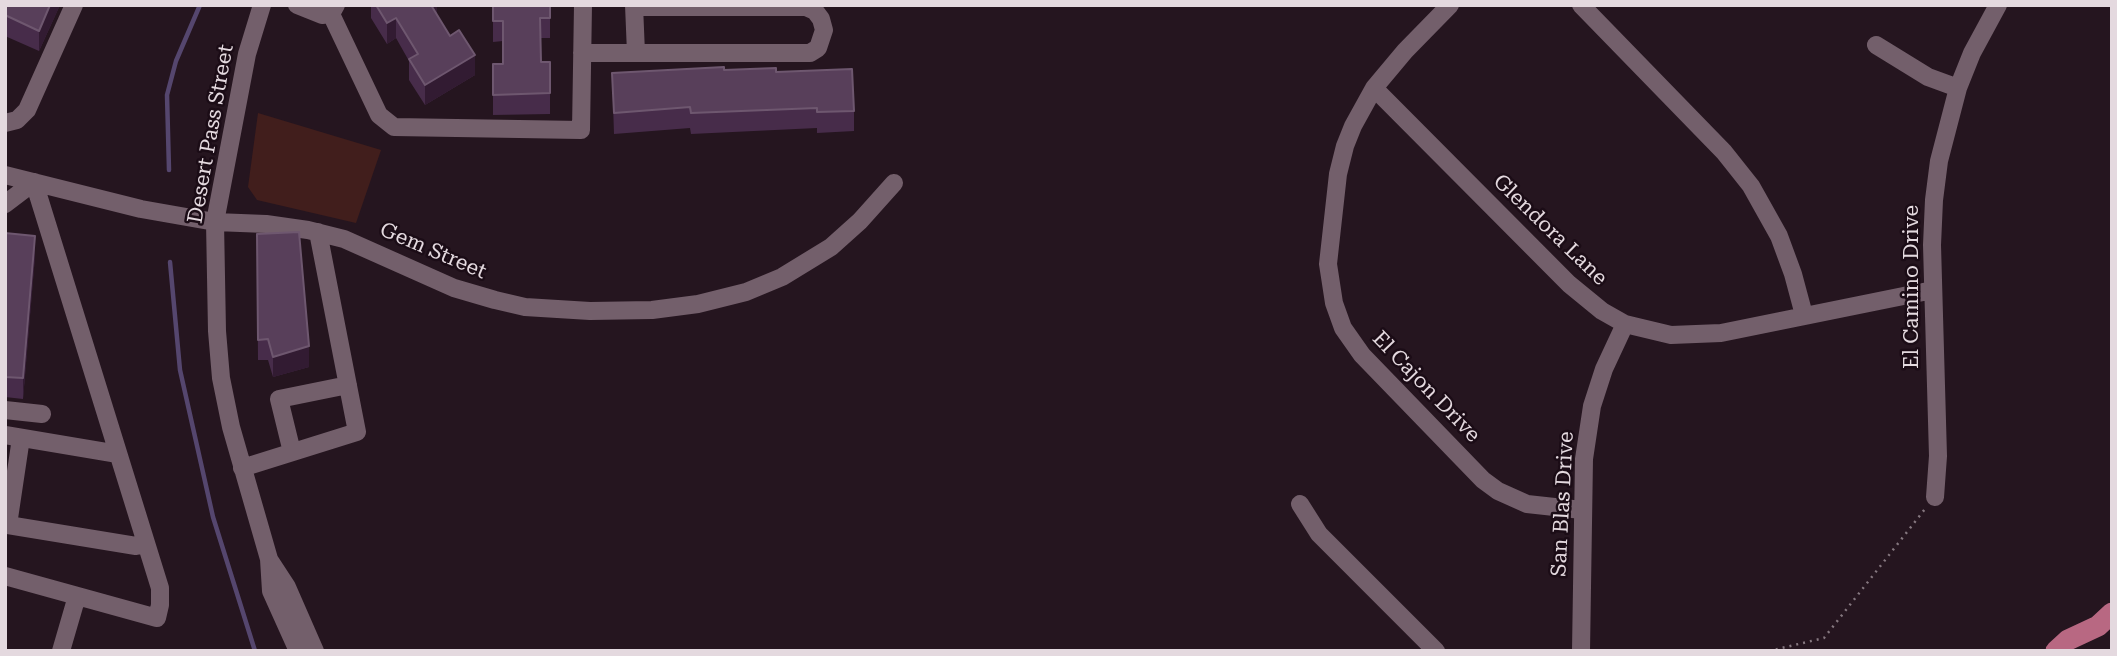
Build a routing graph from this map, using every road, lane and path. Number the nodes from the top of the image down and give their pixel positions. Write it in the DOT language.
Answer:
graph roads {
  1 [pos="74,5"];
  2 [pos="262,5"];
  3 [pos="297,5"];
  4 [pos="583,5"];
  5 [pos="1450,5"];
  6 [pos="1581,5"];
  7 [pos="1998,5"];
  8 [pos="634,6"];
  9 [pos="333,9"];
  10 [pos="1876,45"];
  11 [pos="582,53"];
  12 [pos="636,53"];
  13 [pos="1374,88"];
  14 [pos="1958,88"];
  15 [pos="5,123"];
  16 [pos="5,175"];
  17 [pos="34,182"];
  18 [pos="894,183"];
  19 [pos="5,204"];
  20 [pos="215,222"];
  21 [pos="318,232"];
  22 [pos="1933,290"];
  23 [pos="1804,315"];
  24 [pos="1625,324"];
  25 [pos="348,385"];
  26 [pos="5,410"];
  27 [pos="42,414"];
  28 [pos="13,437"];
  29 [pos="292,452"];
  30 [pos="118,454"];
  31 [pos="242,468"];
  32 [pos="1935,497"];
  33 [pos="1300,504"];
  34 [pos="1582,510"];
  35 [pos="146,544"];
  36 [pos="269,559"];
  37 [pos="5,576"];
  38 [pos="76,596"];
  39 [pos="2112,613"];
  40 [pos="61,651"];
  41 [pos="298,651"];
  42 [pos="316,651"];
  43 [pos="1436,651"];
  44 [pos="1581,651"];
  45 [pos="1769,651"];
  46 [pos="2056,651"];
  1 -- 15 [label="street"];
  2 -- 20 [label="street, Desert Pass Street"];
  3 -- 9 [label="street"];
  4 -- 11 [label="street"];
  5 -- 13 [label="street, El Cajon Drive"];
  6 -- 23 [label="street"];
  7 -- 14 [label="street, El Camino Drive"];
  8 -- 12 [label="street"];
  8 -- 12 [label="street"];
  9 -- 11 [label="street"];
  10 -- 14 [label="street"];
  11 -- 12 [label="street"];
  13 -- 24 [label="street, Glendora Lane"];
  13 -- 34 [label="street, El Cajon Drive"];
  14 -- 22 [label="street, El Camino Drive"];
  16 -- 17 [label="street, Gem Street"];
  17 -- 19 [label="street"];
  17 -- 20 [label="street, Gem Street"];
  17 -- 30 [label="street"];
  18 -- 21 [label="street, Gem Street"];
  20 -- 21 [label="street, Gem Street"];
  20 -- 31 [label="street, Desert Pass Street"];
  21 -- 25 [label="street"];
  22 -- 23 [label="street, Glendora Lane"];
  22 -- 32 [label="street, El Camino Drive"];
  23 -- 24 [label="street, Glendora Lane"];
  24 -- 34 [label="street, San Blas Drive"];
  25 -- 29 [label="street"];
  25 -- 29 [label="street"];
  26 -- 27 [label="street"];
  28 -- 30 [label="street"];
  28 -- 35 [label="street"];
  29 -- 31 [label="street"];
  30 -- 35 [label="street"];
  31 -- 36 [label="street, Desert Pass Street"];
  32 -- 45 [label="path"];
  33 -- 43 [label="street"];
  34 -- 44 [label="street, San Blas Drive"];
  35 -- 38 [label="street"];
  36 -- 41 [label="street, Desert Pass Street"];
  36 -- 42 [label="street, Desert Pass Street"];
  37 -- 38 [label="street"];
  38 -- 40 [label="street"];
  39 -- 46 [label="main road"];
}
